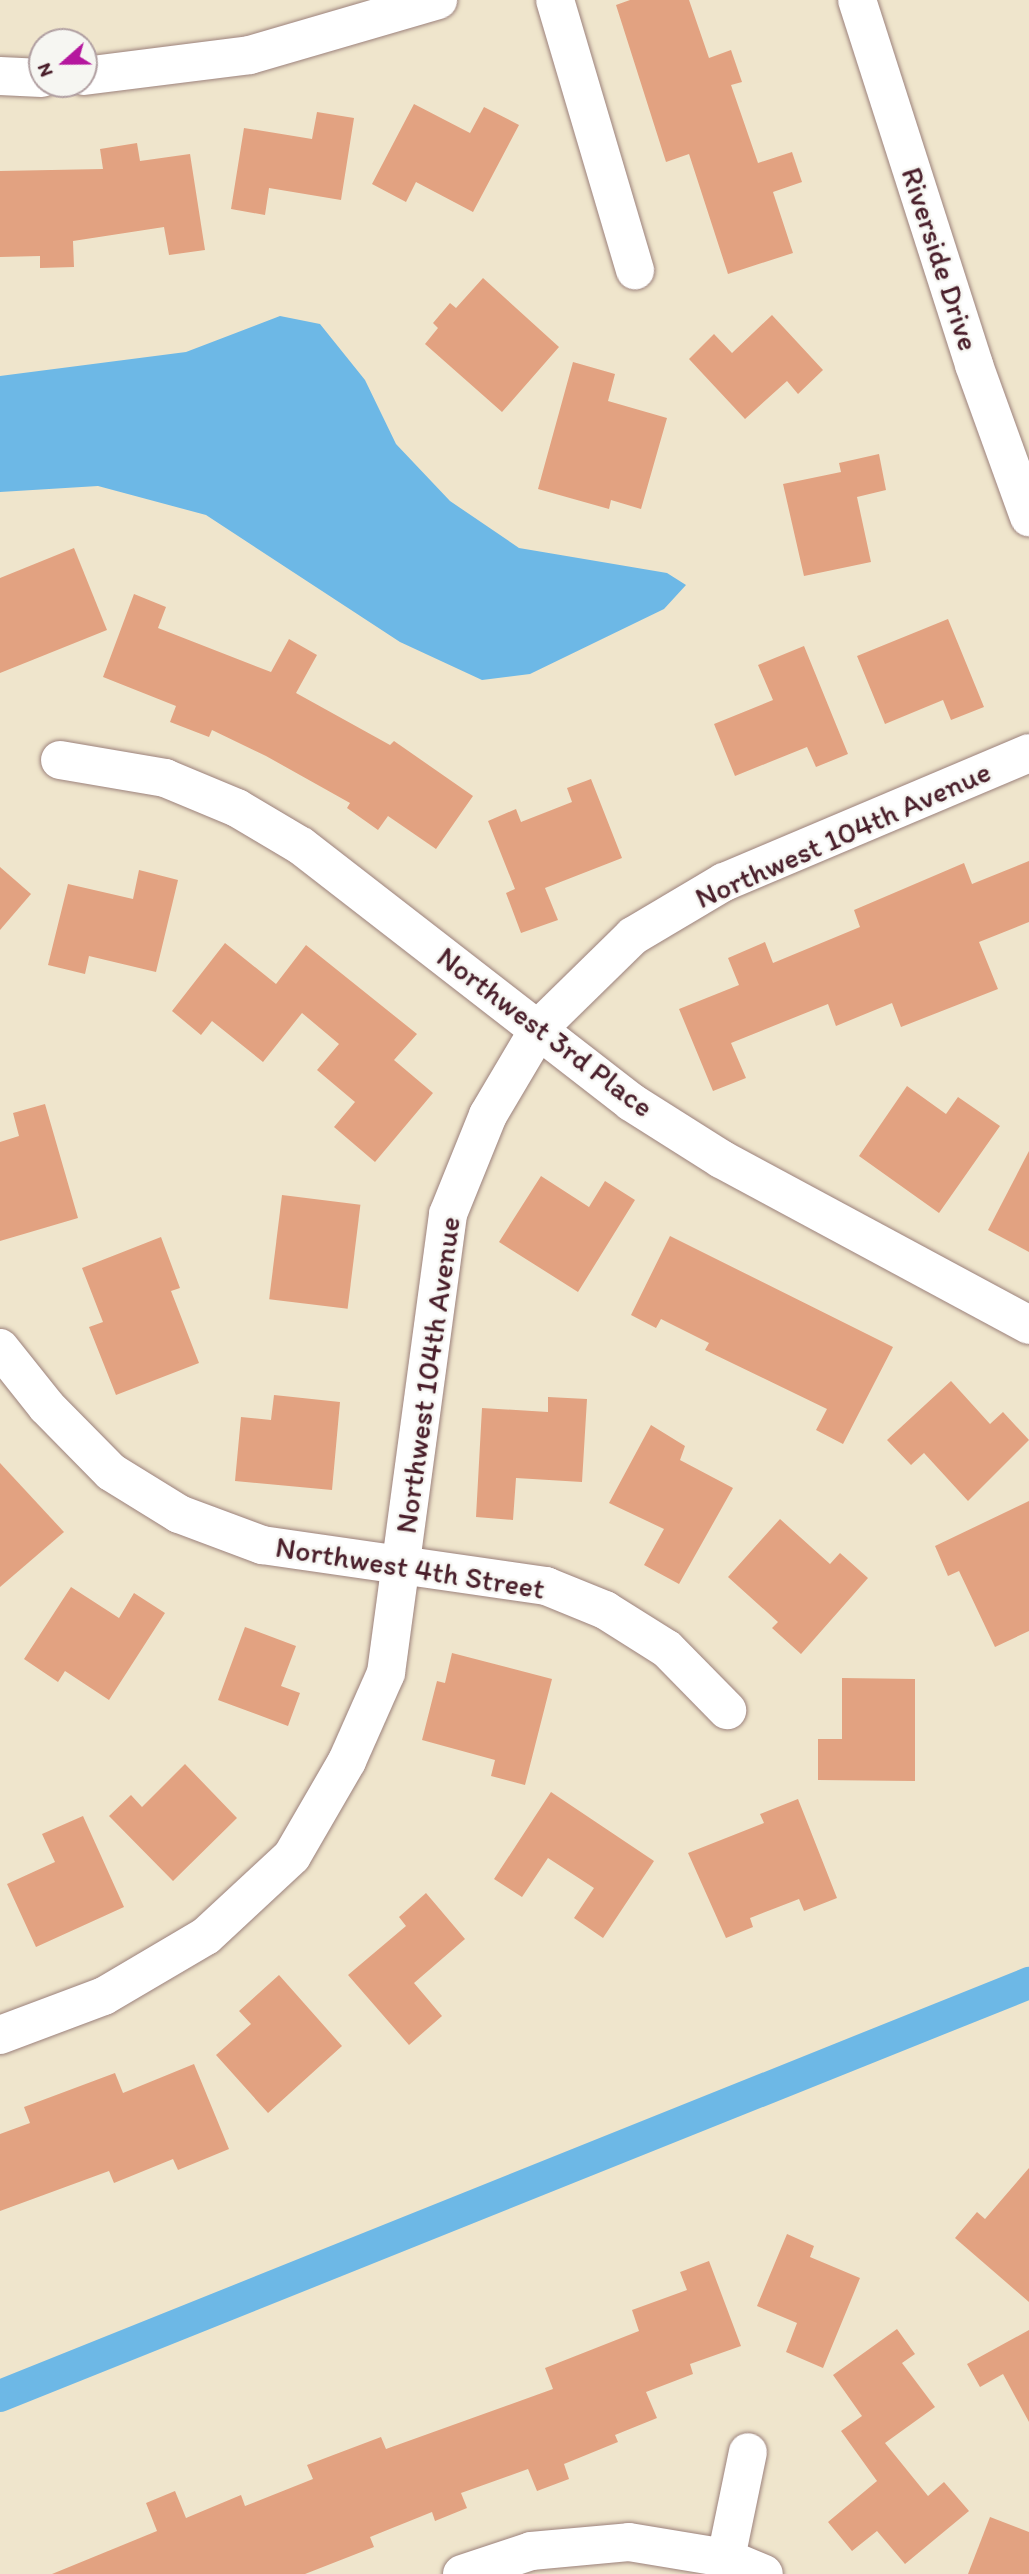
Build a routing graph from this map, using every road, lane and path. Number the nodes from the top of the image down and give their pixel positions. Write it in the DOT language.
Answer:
graph roads {
  1 [pos="438,0"];
  2 [pos="555,0"];
  3 [pos="857,0"];
  4 [pos="98,74"];
  5 [pos="0,76"];
  6 [pos="28,77"];
  7 [pos="635,270"];
  8 [pos="1029,517"];
  9 [pos="1029,753"];
  10 [pos="60,760"];
  11 [pos="540,1027"];
  12 [pos="1029,1325"];
  13 [pos="0,1349"];
  14 [pos="401,1568"];
  15 [pos="727,1710"];
  16 [pos="0,2035"];
  17 [pos="748,2452"];
  18 [pos="726,2558"];
  19 [pos="462,2574"];
  20 [pos="764,2574"];
  1 -- 4 [label="street"];
  2 -- 7 [label="street"];
  3 -- 8 [label="street, Riverside Drive"];
  5 -- 6 [label="street"];
  9 -- 11 [label="street, Northwest 104th Avenue"];
  10 -- 11 [label="street, Northwest 3rd Place"];
  11 -- 12 [label="street, Northwest 3rd Place"];
  11 -- 14 [label="street, Northwest 104th Avenue"];
  13 -- 14 [label="street, Northwest 4th Street"];
  14 -- 15 [label="street, Northwest 4th Street"];
  14 -- 16 [label="street, Northwest 104th Avenue"];
  17 -- 18 [label="street"];
  18 -- 19 [label="street"];
  18 -- 20 [label="street"];
}
